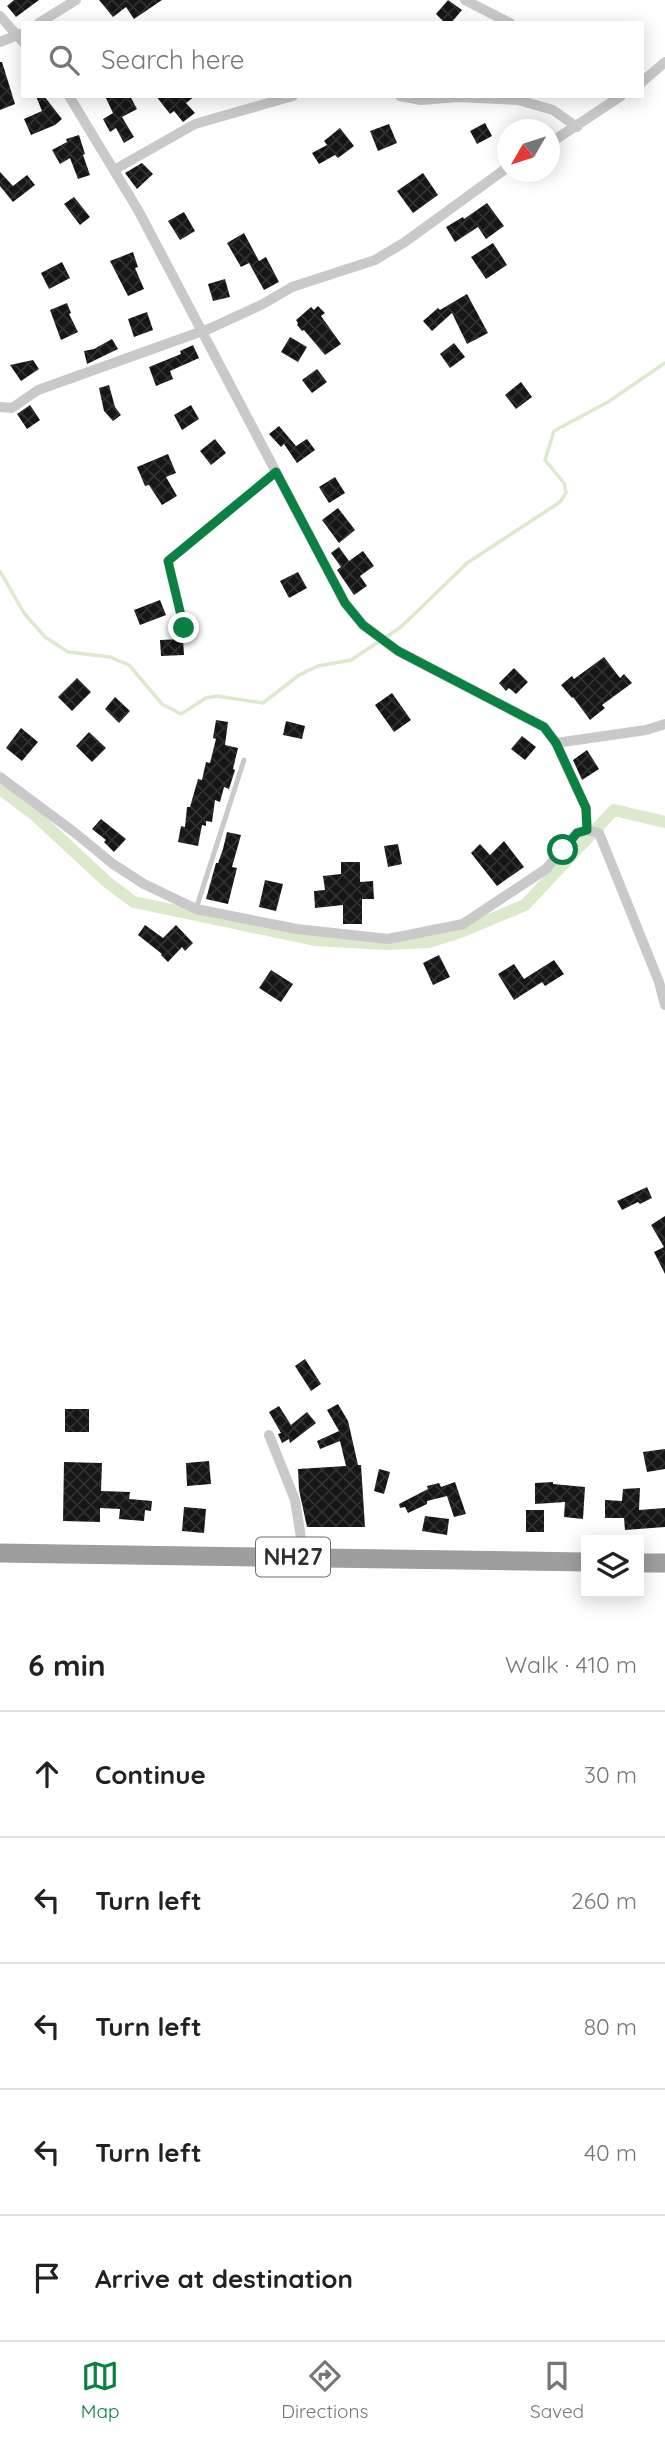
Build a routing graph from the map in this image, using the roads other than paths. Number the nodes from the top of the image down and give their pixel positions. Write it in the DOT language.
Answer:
graph roads {
  1 [pos="76,0"];
  2 [pos="465,0"];
  3 [pos="0,16"];
  4 [pos="41,21"];
  5 [pos="506,21"];
  6 [pos="21,37"];
  7 [pos="0,42"];
  8 [pos="665,62"];
  9 [pos="644,80"];
  10 [pos="70,98"];
  11 [pos="286,98"];
  12 [pos="410,98"];
  13 [pos="446,98"];
  14 [pos="478,98"];
  15 [pos="618,98"];
  16 [pos="577,127"];
  17 [pos="560,137"];
  18 [pos="114,170"];
  19 [pos="497,175"];
  20 [pos="202,332"];
  21 [pos="0,407"];
  22 [pos="276,472"];
  23 [pos="184,628"];
  24 [pos="665,724"];
  25 [pos="556,743"];
  26 [pos="244,760"];
  27 [pos="0,777"];
  28 [pos="587,830"];
  29 [pos="196,909"];
  30 [pos="665,1005"];
  31 [pos="269,1435"];
  32 [pos="0,1553"];
  33 [pos="304,1558"];
  34 [pos="581,1562"];
  35 [pos="644,1563"];
  36 [pos="665,1563"];
  1 -- 4 [label="street"];
  2 -- 5 [label="street"];
  3 -- 6 [label="street"];
  6 -- 7 [label="street"];
  8 -- 9 [label="street"];
  10 -- 18 [label="street"];
  11 -- 18 [label="street"];
  12 -- 13 [label="street"];
  14 -- 16 [label="street"];
  15 -- 16 [label="street"];
  16 -- 17 [label="street"];
  18 -- 20 [label="street"];
  19 -- 20 [label="street"];
  20 -- 21 [label="street"];
  20 -- 22 [label="street"];
  22 -- 23 [label="lane"];
  22 -- 25 [label="street"];
  24 -- 25 [label="street"];
  25 -- 28 [label="street"];
  26 -- 29 [label="lane"];
  27 -- 29 [label="street"];
  28 -- 29 [label="street"];
  28 -- 30 [label="street"];
  31 -- 33 [label="street"];
  32 -- 33 [label="highway, NH27"];
  33 -- 34 [label="highway, NH27"];
  35 -- 36 [label="highway"];
}
